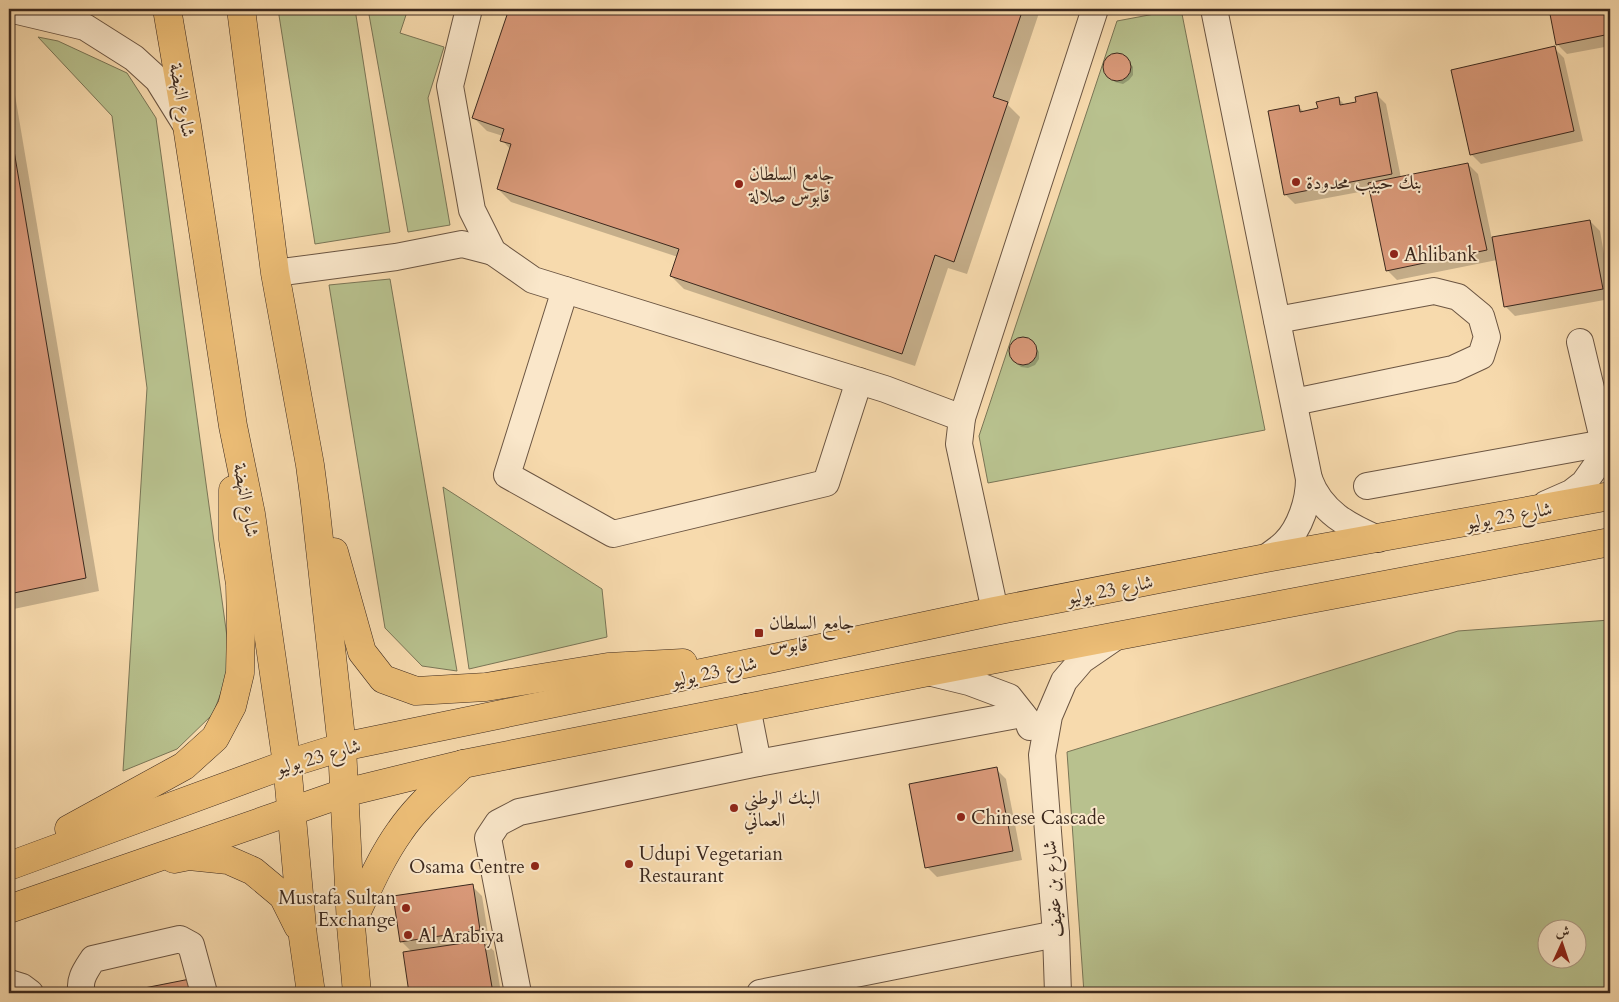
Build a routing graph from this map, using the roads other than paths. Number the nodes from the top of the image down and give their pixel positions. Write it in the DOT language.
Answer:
graph roads {
  1 [pos="9,9"];
  2 [pos="167,9"];
  3 [pos="241,9"];
  4 [pos="469,9"];
  5 [pos="1095,9"];
  6 [pos="1214,9"];
  7 [pos="187,126"];
  8 [pos="493,252"];
  9 [pos="276,273"];
  10 [pos="564,290"];
  11 [pos="1277,320"];
  12 [pos="1580,342"];
  13 [pos="859,381"];
  14 [pos="1294,402"];
  15 [pos="962,418"];
  16 [pos="233,426"];
  17 [pos="1608,446"];
  18 [pos="310,465"];
  19 [pos="1309,479"];
  20 [pos="1367,486"];
  21 [pos="1610,496"];
  22 [pos="1528,511"];
  23 [pos="1378,539"];
  24 [pos="1610,542"];
  25 [pos="1266,558"];
  26 [pos="996,611"];
  27 [pos="1117,636"];
  28 [pos="769,659"];
  29 [pos="928,672"];
  30 [pos="746,707"];
  31 [pos="1022,714"];
  32 [pos="342,747"];
  33 [pos="1042,755"];
  34 [pos="758,763"];
  35 [pos="287,764"];
  36 [pos="463,764"];
  37 [pos="344,793"];
  38 [pos="292,811"];
  39 [pos="9,864"];
  40 [pos="136,865"];
  41 [pos="9,909"];
  42 [pos="350,926"];
  43 [pos="1056,934"];
  44 [pos="303,937"];
  45 [pos="9,983"];
  46 [pos="30,993"];
  47 [pos="82,993"];
  48 [pos="204,993"];
  49 [pos="311,993"];
  50 [pos="357,993"];
  51 [pos="518,993"];
  52 [pos="760,993"];
  53 [pos="1058,993"];
  1 -- 7 [label="street"];
  2 -- 7 [label="main road, شارع النهضة"];
  3 -- 9 [label="main road"];
  4 -- 8 [label="street"];
  5 -- 15 [label="street"];
  6 -- 11 [label="street"];
  7 -- 16 [label="main road, شارع النهضة"];
  8 -- 9 [label="street"];
  8 -- 10 [label="street"];
  9 -- 18 [label="main road"];
  10 -- 13 [label="street"];
  10 -- 13 [label="street"];
  11 -- 14 [label="street"];
  11 -- 14 [label="street"];
  12 -- 17 [label="street"];
  13 -- 15 [label="street"];
  14 -- 19 [label="street"];
  15 -- 26 [label="street"];
  16 -- 35 [label="main road, شارع النهضة"];
  16 -- 39 [label="main road"];
  17 -- 20 [label="street"];
  17 -- 22 [label="street"];
  18 -- 28 [label="main road"];
  18 -- 32 [label="main road"];
  19 -- 23 [label="street"];
  19 -- 25 [label="street"];
  21 -- 22 [label="main road, شارع 23 يوليو"];
  22 -- 23 [label="main road, شارع 23 يوليو"];
  23 -- 25 [label="main road, شارع 23 يوليو"];
  24 -- 27 [label="main road"];
  25 -- 26 [label="main road, شارع 23 يوليو"];
  26 -- 28 [label="main road, شارع 23 يوليو"];
  27 -- 29 [label="main road"];
  27 -- 33 [label="street, شارع بن عفيف"];
  28 -- 32 [label="main road, شارع 23 يوليو"];
  29 -- 30 [label="main road"];
  29 -- 31 [label="street, شارع بن عفيف"];
  30 -- 34 [label="street"];
  30 -- 36 [label="main road"];
  31 -- 33 [label="street, شارع بن عفيف"];
  31 -- 34 [label="street"];
  32 -- 35 [label="main road, شارع 23 يوليو"];
  32 -- 37 [label="main road"];
  33 -- 43 [label="street, شارع بن عفيف"];
  34 -- 51 [label="street"];
  35 -- 38 [label="main road, شارع النهضة"];
  35 -- 39 [label="main road, شارع 23 يوليو"];
  36 -- 37 [label="main road"];
  36 -- 42 [label="main road"];
  37 -- 38 [label="main road"];
  37 -- 42 [label="main road"];
  38 -- 40 [label="main road"];
  38 -- 44 [label="main road, شارع النهضة"];
  40 -- 41 [label="main road"];
  40 -- 44 [label="main road"];
  42 -- 50 [label="main road"];
  43 -- 52 [label="street"];
  43 -- 53 [label="street, شارع بن عفيف"];
  44 -- 49 [label="main road, شارع النهضة"];
  45 -- 46 [label="street"];
  47 -- 48 [label="street"];
}
